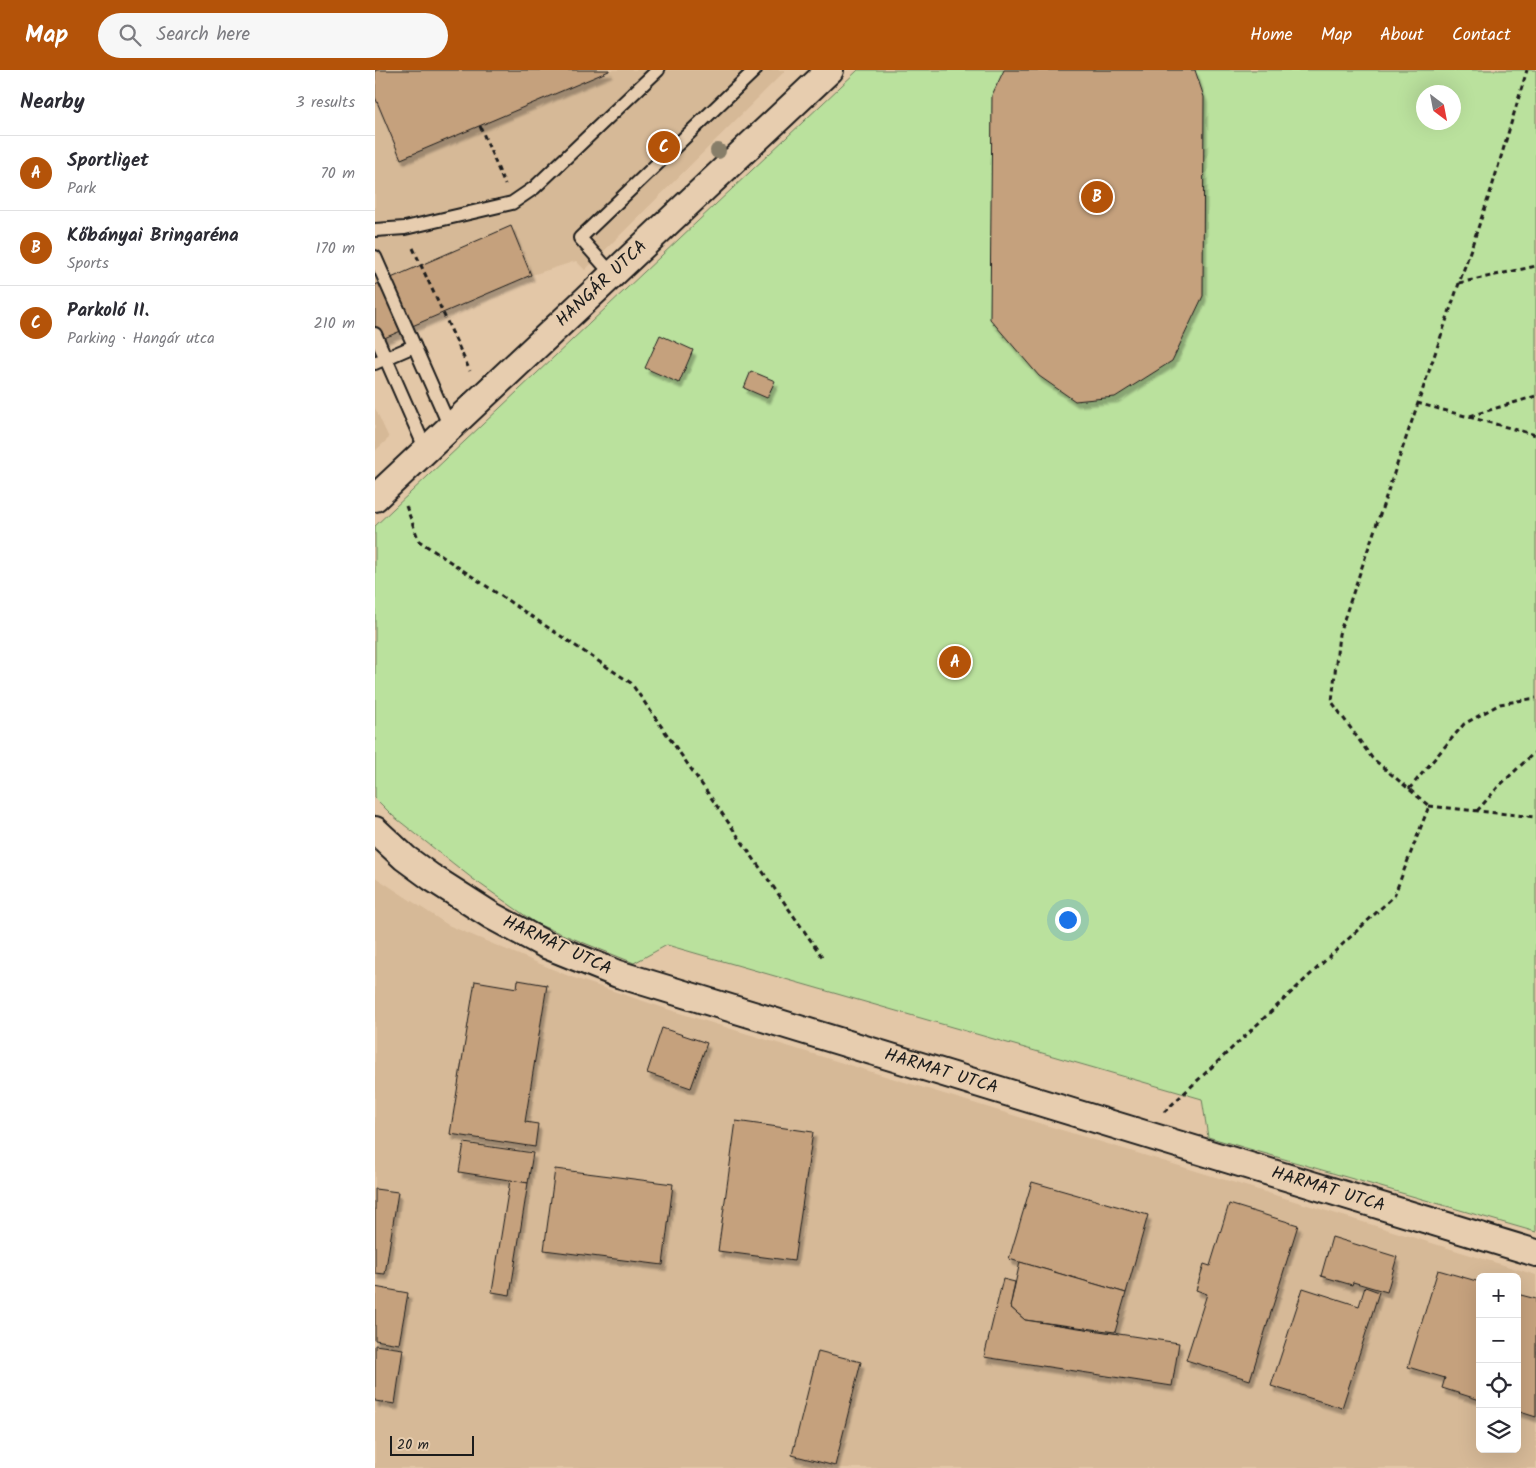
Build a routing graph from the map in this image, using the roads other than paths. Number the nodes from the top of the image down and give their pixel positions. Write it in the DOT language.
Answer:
graph roads {
  1 [pos="657,70"];
  2 [pos="755,70"];
  3 [pos="830,70"];
  4 [pos="375,230"];
  5 [pos="375,257"];
  6 [pos="612,274"];
  7 [pos="375,334"];
  8 [pos="414,346"];
  9 [pos="380,360"];
  10 [pos="450,427"];
  11 [pos="426,450"];
  12 [pos="375,498"];
  13 [pos="375,830"];
  14 [pos="1536,1253"];
  1 -- 4 [label="lane"];
  2 -- 6 [label="lane"];
  3 -- 6 [label="street, HANGÁR UTCA"];
  5 -- 8 [label="lane"];
  6 -- 10 [label="street, HANGÁR UTCA"];
  7 -- 9 [label="lane"];
  8 -- 9 [label="lane"];
  8 -- 10 [label="lane"];
  9 -- 11 [label="lane"];
  10 -- 11 [label="street, HANGÁR UTCA"];
  11 -- 12 [label="street, HANGÁR UTCA"];
  13 -- 14 [label="street, HARMAT UTCA"];
}
